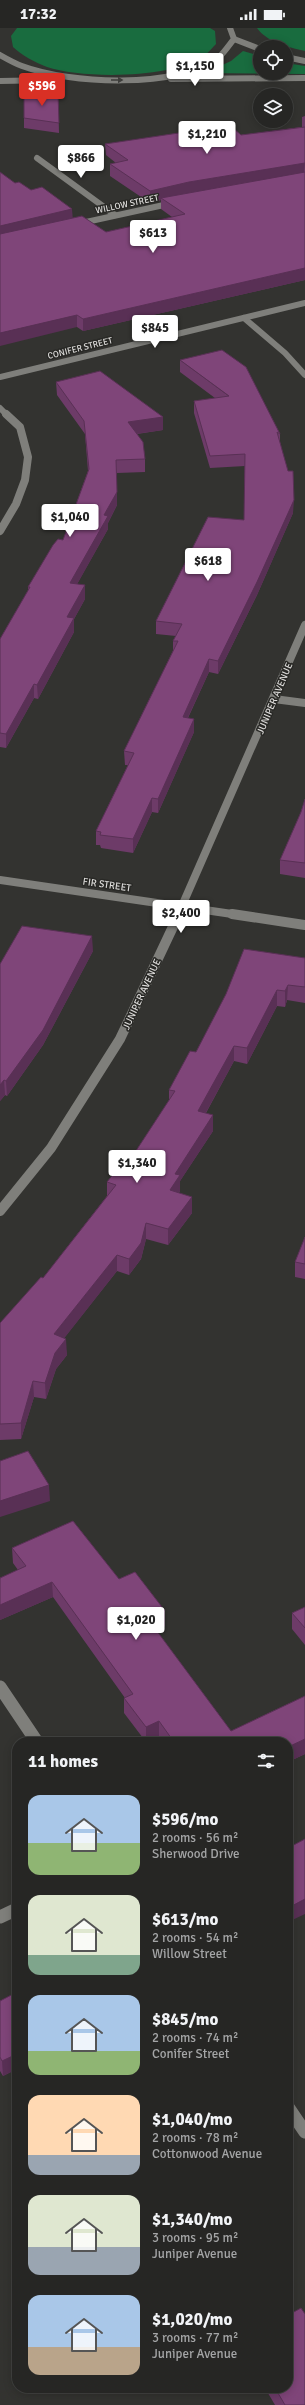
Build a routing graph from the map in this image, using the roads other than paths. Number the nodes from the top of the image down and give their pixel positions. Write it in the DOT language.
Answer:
graph roads {
  1 [pos="230,28"];
  2 [pos="234,38"];
  3 [pos="253,46"];
  4 [pos="0,55"];
  5 [pos="293,58"];
  6 [pos="305,61"];
  7 [pos="305,78"];
  8 [pos="153,79"];
  9 [pos="81,80"];
  10 [pos="0,81"];
  11 [pos="36,158"];
  12 [pos="183,201"];
  13 [pos="115,215"];
  14 [pos="69,226"];
  15 [pos="305,303"];
  16 [pos="244,318"];
  17 [pos="305,375"];
  18 [pos="0,377"];
  19 [pos="0,408"];
  20 [pos="0,530"];
  21 [pos="305,625"];
  22 [pos="274,699"];
  23 [pos="305,703"];
  24 [pos="0,880"];
  25 [pos="182,907"];
  26 [pos="305,925"];
  27 [pos="0,1211"];
  28 [pos="0,1687"];
  29 [pos="34,1737"];
  30 [pos="12,1911"];
  31 [pos="0,1917"];
  32 [pos="293,2114"];
  33 [pos="305,2132"];
  1 -- 2 [label="street"];
  2 -- 3 [label="street"];
  2 -- 8 [label="street"];
  4 -- 9 [label="street"];
  5 -- 6 [label="street"];
  7 -- 8 [label="street"];
  9 -- 8 [label="street, one-way"];
  9 -- 10 [label="street"];
  11 -- 13 [label="street"];
  12 -- 13 [label="street, WILLOW STREET"];
  13 -- 14 [label="street, WILLOW STREET"];
  15 -- 16 [label="street, CONIFER STREET"];
  16 -- 17 [label="street"];
  16 -- 18 [label="street, CONIFER STREET"];
  19 -- 20 [label="street"];
  21 -- 22 [label="street, JUNIPER AVENUE"];
  22 -- 23 [label="street"];
  22 -- 25 [label="street, JUNIPER AVENUE"];
  24 -- 25 [label="street, FIR STREET"];
  25 -- 26 [label="street, FIR STREET"];
  25 -- 27 [label="street, JUNIPER AVENUE"];
  28 -- 29 [label="street"];
  30 -- 31 [label="street"];
  32 -- 33 [label="street"];
}
